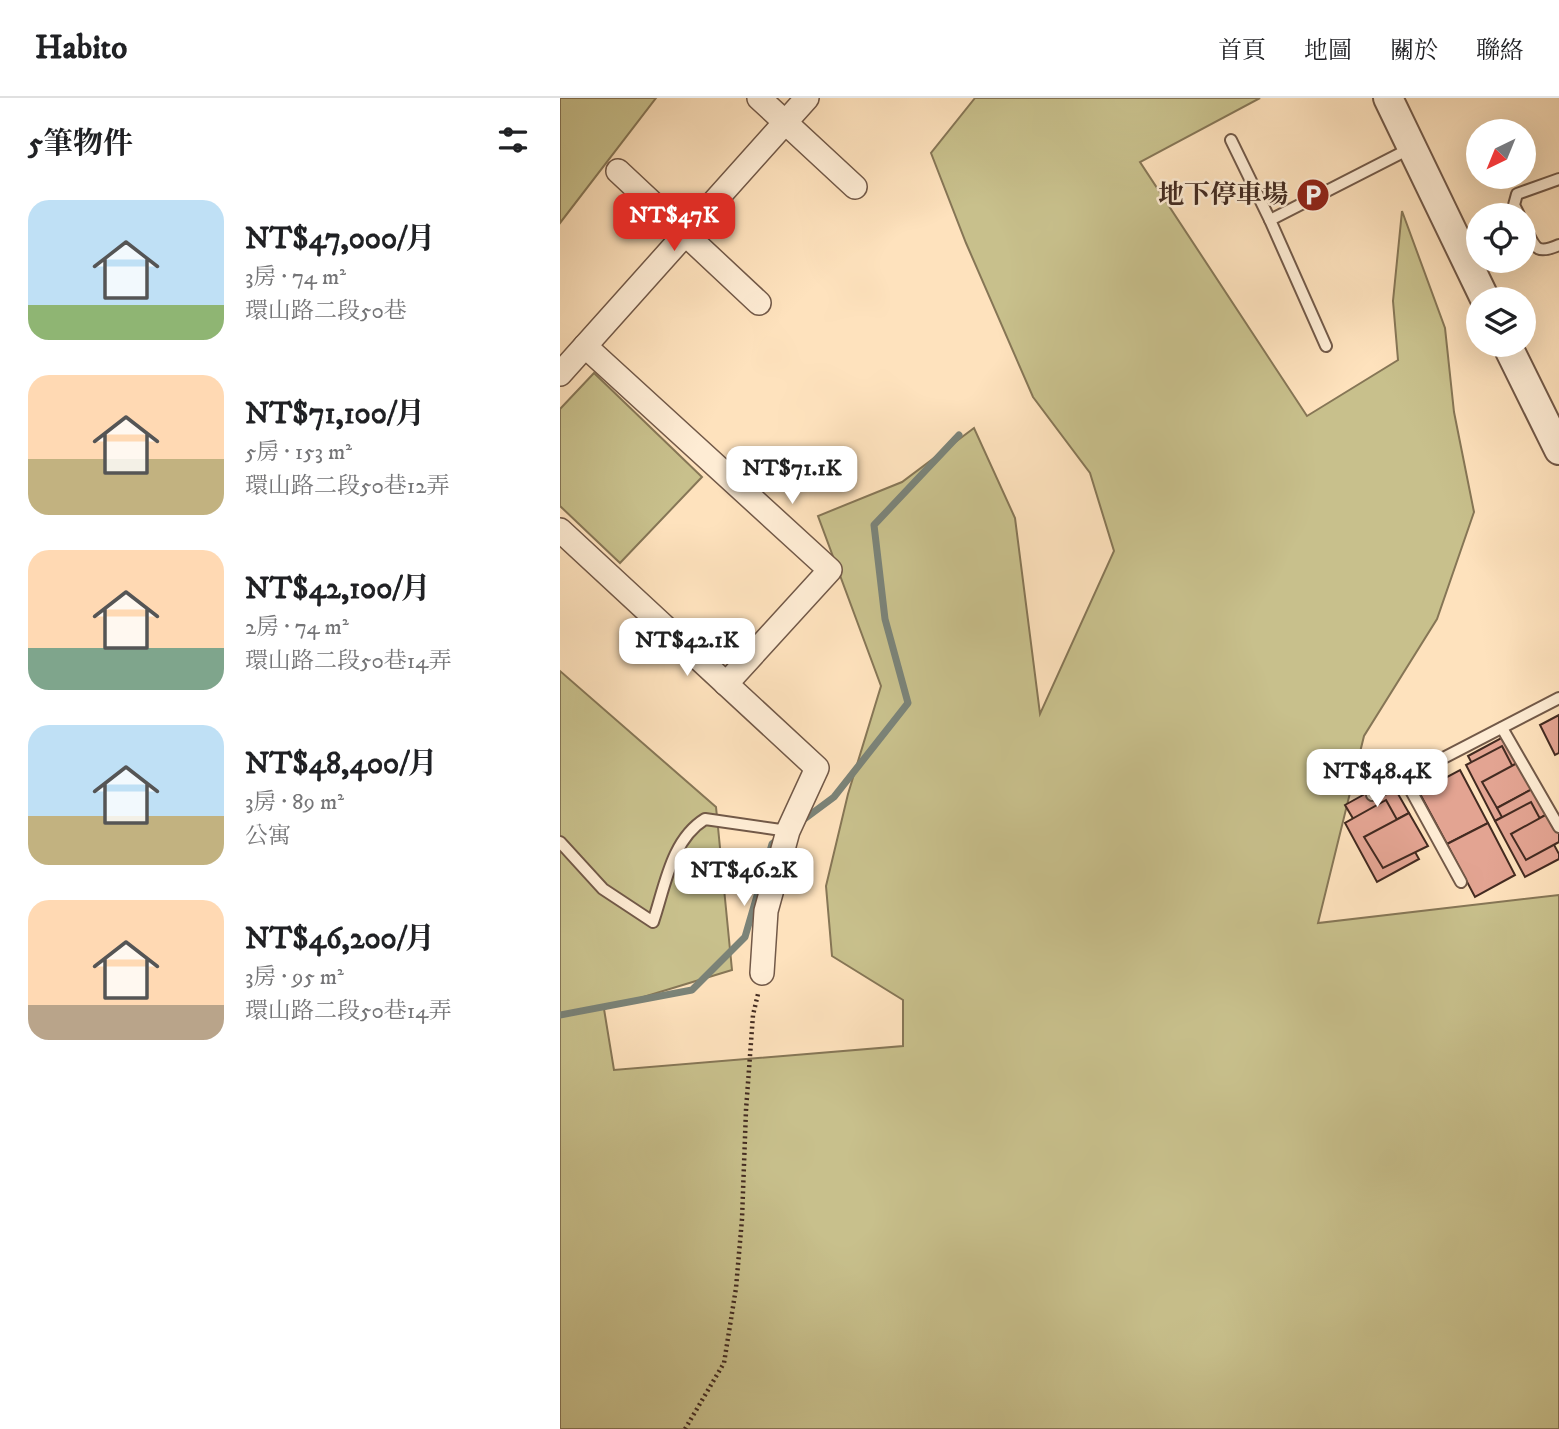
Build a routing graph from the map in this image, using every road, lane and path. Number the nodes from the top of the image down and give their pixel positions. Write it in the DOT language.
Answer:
graph roads {
  1 [pos="759,98"];
  2 [pos="807,98"];
  3 [pos="1388,98"];
  4 [pos="785,122"];
  5 [pos="1231,140"];
  6 [pos="1411,148"];
  7 [pos="618,171"];
  8 [pos="1559,179"];
  9 [pos="855,187"];
  10 [pos="1515,203"];
  11 [pos="1270,220"];
  12 [pos="685,234"];
  13 [pos="1559,245"];
  14 [pos="1466,247"];
  15 [pos="1536,248"];
  16 [pos="759,303"];
  17 [pos="585,346"];
  18 [pos="1326,346"];
  19 [pos="1513,357"];
  20 [pos="560,374"];
  21 [pos="1559,450"];
  22 [pos="560,530"];
  23 [pos="726,684"];
  24 [pos="1559,698"];
  25 [pos="1502,728"];
  26 [pos="1404,778"];
  27 [pos="1372,794"];
  28 [pos="1559,827"];
  29 [pos="560,842"];
  30 [pos="785,842"];
  31 [pos="1461,881"];
  32 [pos="762,973"];
  33 [pos="685,1429"];
  1 -- 4 [label="street"];
  2 -- 4 [label="street"];
  3 -- 6 [label="street"];
  4 -- 9 [label="street"];
  4 -- 12 [label="street"];
  5 -- 11 [label="lane"];
  6 -- 11 [label="lane"];
  6 -- 14 [label="street"];
  7 -- 12 [label="street"];
  8 -- 10 [label="lane"];
  11 -- 18 [label="lane"];
  12 -- 16 [label="street"];
  12 -- 17 [label="street"];
  13 -- 15 [label="lane"];
  17 -- 20 [label="street"];
  17 -- 23 [label="street"];
  19 -- 21 [label="street"];
  22 -- 23 [label="street"];
  23 -- 30 [label="street"];
  24 -- 25 [label="lane"];
  25 -- 26 [label="lane"];
  25 -- 28 [label="lane"];
  26 -- 27 [label="lane"];
  26 -- 31 [label="lane"];
  29 -- 30 [label="lane"];
  30 -- 32 [label="street"];
  32 -- 33 [label="path"];
}
